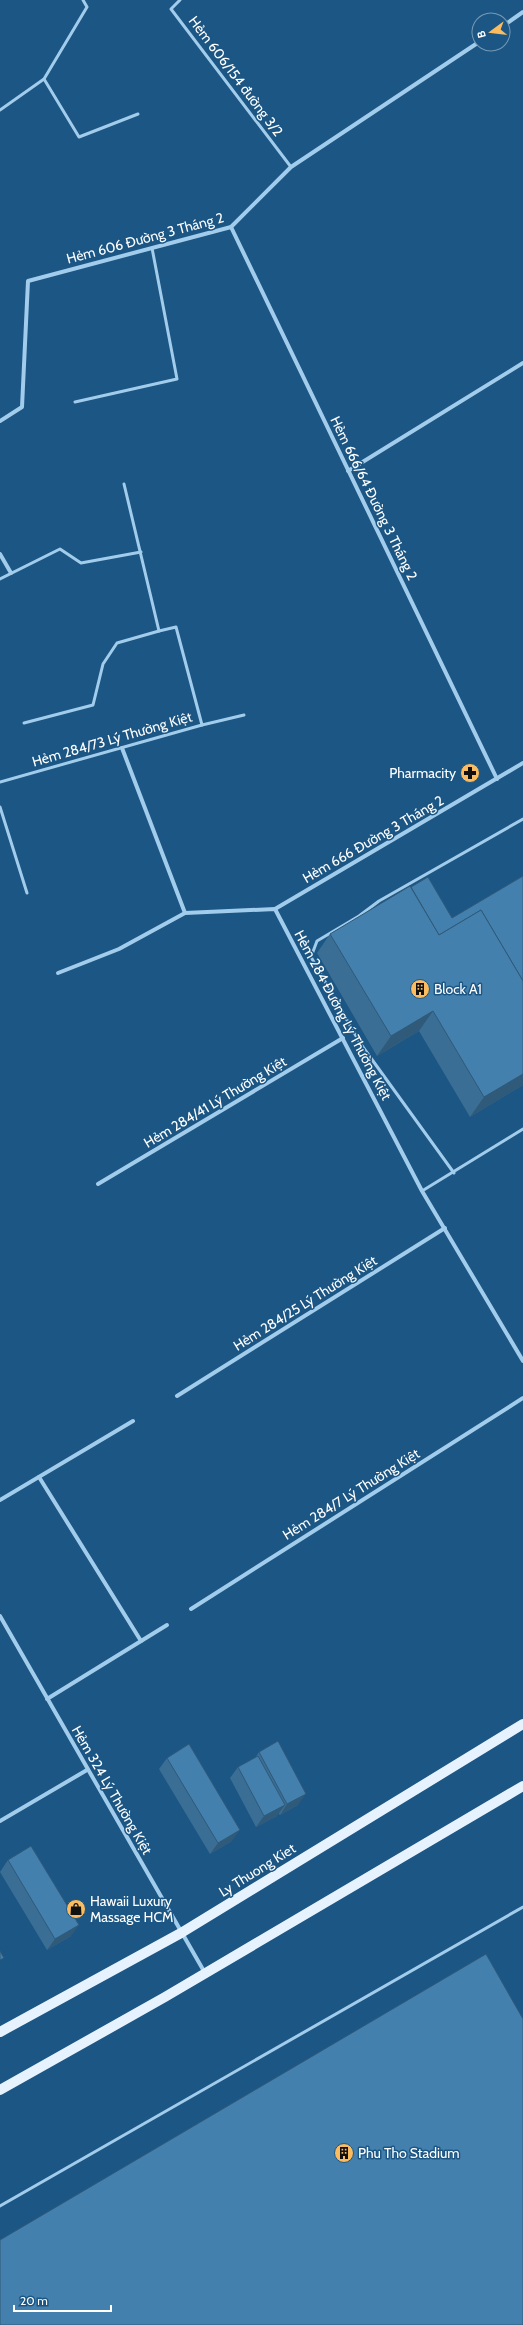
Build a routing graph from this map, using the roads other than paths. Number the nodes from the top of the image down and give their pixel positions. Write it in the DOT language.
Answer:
graph roads {
  1 [pos="82,0"];
  2 [pos="180,0"];
  3 [pos="523,12"];
  4 [pos="511,20"];
  5 [pos="471,47"];
  6 [pos="44,79"];
  7 [pos="0,110"];
  8 [pos="138,114"];
  9 [pos="292,167"];
  10 [pos="231,227"];
  11 [pos="152,248"];
  12 [pos="523,363"];
  13 [pos="75,402"];
  14 [pos="0,421"];
  15 [pos="348,470"];
  16 [pos="124,484"];
  17 [pos="140,552"];
  18 [pos="0,554"];
  19 [pos="11,573"];
  20 [pos="0,579"];
  21 [pos="159,631"];
  22 [pos="244,715"];
  23 [pos="24,723"];
  24 [pos="202,725"];
  25 [pos="122,748"];
  26 [pos="523,763"];
  27 [pos="497,779"];
  28 [pos="0,782"];
  29 [pos="0,807"];
  30 [pos="523,819"];
  31 [pos="27,893"];
  32 [pos="275,910"];
  33 [pos="185,913"];
  34 [pos="58,974"];
  35 [pos="343,1038"];
  36 [pos="523,1129"];
  37 [pos="454,1173"];
  38 [pos="98,1184"];
  39 [pos="422,1190"];
  40 [pos="445,1228"];
  41 [pos="523,1361"];
  42 [pos="177,1396"];
  43 [pos="523,1398"];
  44 [pos="133,1421"];
  45 [pos="40,1477"];
  46 [pos="0,1500"];
  47 [pos="191,1609"];
  48 [pos="0,1616"];
  49 [pos="2,1622"];
  50 [pos="167,1625"];
  51 [pos="141,1641"];
  52 [pos="47,1699"];
  53 [pos="523,1724"];
  54 [pos="87,1770"];
  55 [pos="523,1786"];
  56 [pos="0,1821"];
  57 [pos="523,1907"];
  58 [pos="181,1933"];
  59 [pos="205,1974"];
  60 [pos="0,2032"];
  61 [pos="0,2090"];
  62 [pos="0,2206"];
  1 -- 6 [label="lane"];
  2 -- 9 [label="lane, Hẻm 606/154 đường 3/2"];
  3 -- 4 [label="street"];
  5 -- 9 [label="street, Hẻm 606 Đường 3 Tháng 2"];
  6 -- 7 [label="lane"];
  6 -- 8 [label="lane"];
  9 -- 10 [label="street, Hẻm 606 Đường 3 Tháng 2"];
  10 -- 11 [label="street, Hẻm 606 Đường 3 Tháng 2"];
  10 -- 15 [label="street, Hẻm 666/64 Đường 3 Tháng 2"];
  11 -- 13 [label="lane"];
  11 -- 14 [label="street, Hẻm 606 Đường 3 Tháng 2"];
  12 -- 15 [label="street"];
  15 -- 27 [label="street, Hẻm 666/64 Đường 3 Tháng 2"];
  16 -- 17 [label="lane"];
  17 -- 19 [label="lane"];
  17 -- 21 [label="lane"];
  18 -- 19 [label="street"];
  19 -- 20 [label="lane"];
  21 -- 23 [label="lane"];
  21 -- 24 [label="lane, Hẻm 284/73 Lý Thường Kiệt"];
  22 -- 24 [label="lane"];
  24 -- 25 [label="lane, Hẻm 284/73 Lý Thường Kiệt"];
  25 -- 28 [label="lane, Hẻm 284/73 Lý Thường Kiệt"];
  25 -- 33 [label="street"];
  26 -- 27 [label="street, Hẻm 666 Đường 3 Tháng 2"];
  27 -- 32 [label="street, Hẻm 666 Đường 3 Tháng 2"];
  29 -- 31 [label="lane"];
  30 -- 37 [label="lane"];
  32 -- 33 [label="street"];
  32 -- 35 [label="street, Hẻm 284 Đường Lý Thường Kiệt"];
  33 -- 34 [label="street"];
  35 -- 38 [label="street, Hẻm 284/41 Lý Thường Kiệt"];
  35 -- 39 [label="street, Hẻm 284 Đường Lý Thường Kiệt"];
  36 -- 37 [label="lane"];
  37 -- 39 [label="lane"];
  39 -- 40 [label="street, Hẻm 284 Đường Lý Thường Kiệt"];
  40 -- 41 [label="street, Hẻm 284 Đường Lý Thường Kiệt"];
  40 -- 42 [label="street, Hẻm 284/25 Lý Thường Kiệt"];
  43 -- 47 [label="street, Hẻm 284/7 Lý Thường Kiệt"];
  44 -- 45 [label="street"];
  45 -- 46 [label="street"];
  45 -- 51 [label="street"];
  48 -- 49 [label="street, Hẻm 324 Lý Thường Kiệt"];
  49 -- 52 [label="street, Hẻm 324 Lý Thường Kiệt"];
  50 -- 51 [label="street"];
  51 -- 52 [label="street"];
  52 -- 54 [label="street, Hẻm 324 Lý Thường Kiệt"];
  53 -- 58 [label="main road, Ly Thuong Kiet"];
  54 -- 56 [label="street"];
  54 -- 58 [label="street, Hẻm 324 Lý Thường Kiệt"];
  55 -- 59 [label="main road"];
  57 -- 62 [label="lane"];
  58 -- 59 [label="street, Hẻm 324 Lý Thường Kiệt"];
  58 -- 60 [label="main road, Ly Thuong Kiet"];
  59 -- 61 [label="main road"];
}
